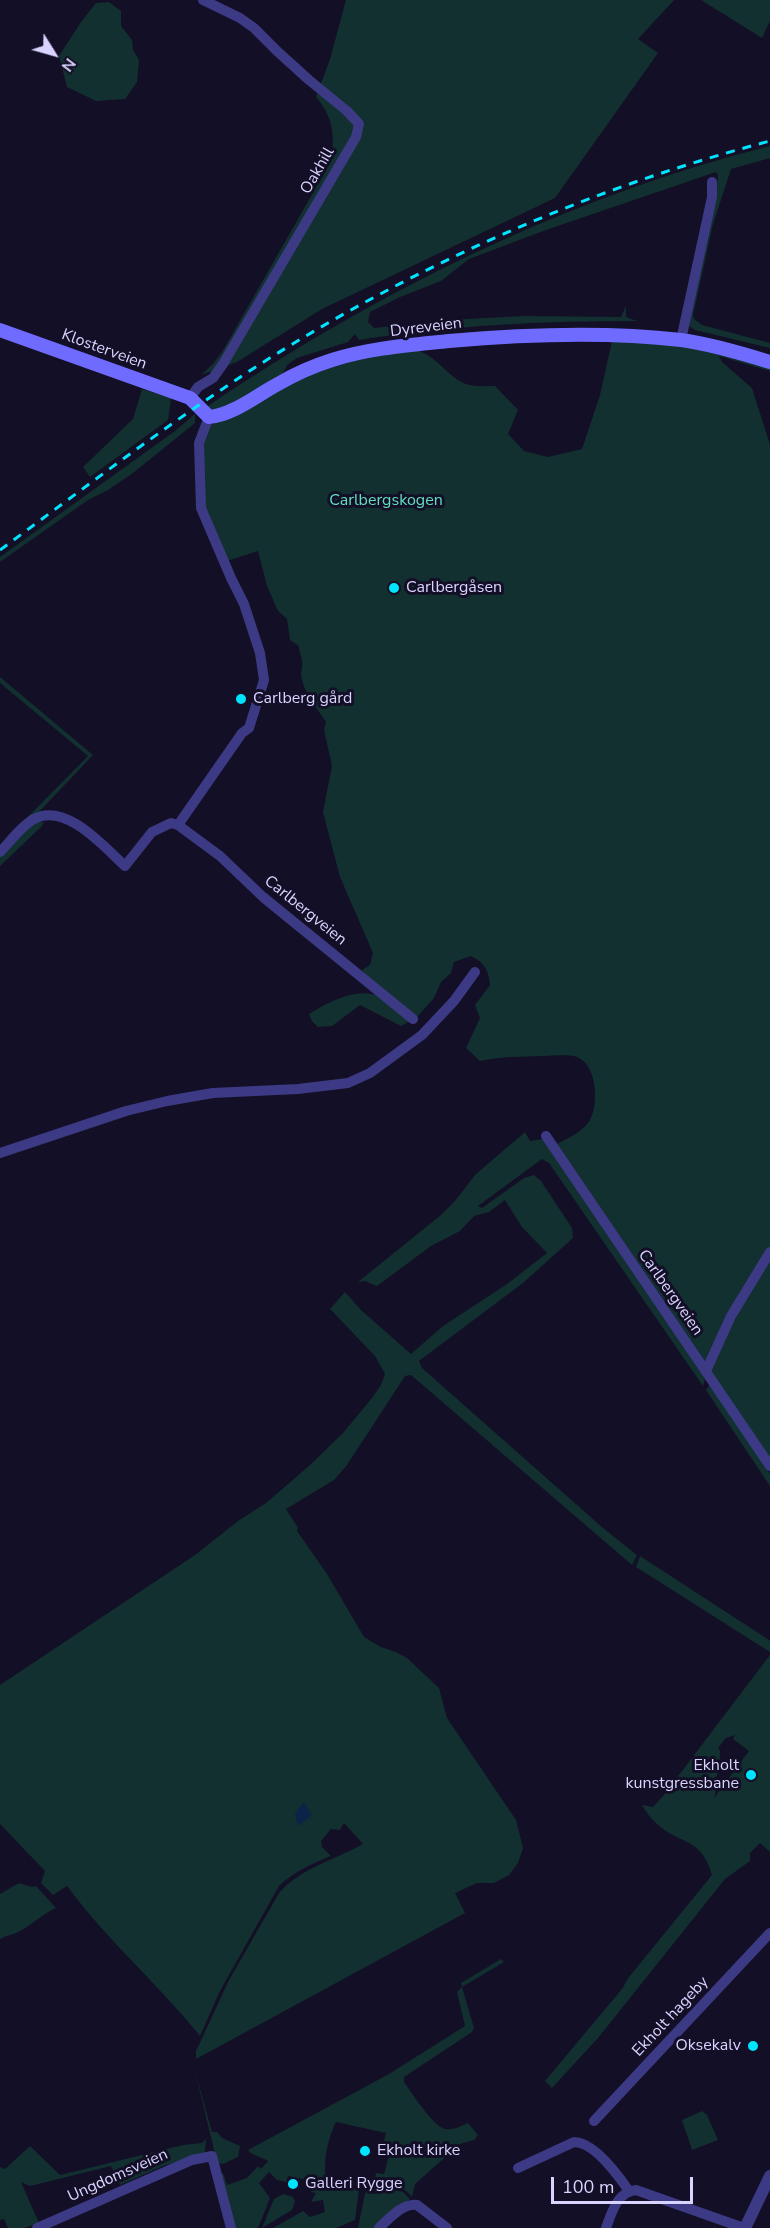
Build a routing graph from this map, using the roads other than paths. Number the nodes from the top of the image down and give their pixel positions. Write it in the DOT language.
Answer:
graph roads {
  1 [pos="202,0"];
  2 [pos="712,182"];
  3 [pos="0,330"];
  4 [pos="681,340"];
  5 [pos="770,362"];
  6 [pos="192,401"];
  7 [pos="209,417"];
  8 [pos="178,825"];
  9 [pos="0,852"];
  10 [pos="475,972"];
  11 [pos="413,1019"];
  12 [pos="546,1136"];
  13 [pos="0,1153"];
  14 [pos="770,1252"];
  15 [pos="706,1371"];
  16 [pos="770,1466"];
  17 [pos="770,1933"];
  18 [pos="594,2121"];
  19 [pos="518,2168"];
  20 [pos="770,2176"];
  21 [pos="629,2191"];
  22 [pos="443,2225"];
  23 [pos="37,2228"];
  24 [pos="231,2228"];
  25 [pos="379,2228"];
  26 [pos="606,2228"];
  27 [pos="745,2228"];
  1 -- 6 [label="street, Oakhill"];
  2 -- 4 [label="street"];
  3 -- 6 [label="main road, Klosterveien"];
  4 -- 5 [label="main road, Dyreveien"];
  4 -- 7 [label="main road, Dyreveien"];
  6 -- 7 [label="main road"];
  7 -- 8 [label="street"];
  8 -- 9 [label="street"];
  8 -- 11 [label="street, Carlbergveien"];
  10 -- 13 [label="street"];
  12 -- 15 [label="street, Carlbergveien"];
  14 -- 15 [label="street"];
  15 -- 16 [label="street, Carlbergveien"];
  17 -- 18 [label="street, Ekholt hageby"];
  19 -- 21 [label="street"];
  20 -- 27 [label="street"];
  21 -- 26 [label="street"];
  21 -- 27 [label="street"];
  22 -- 25 [label="street"];
  23 -- 24 [label="street, Ungdomsveien"];
}
